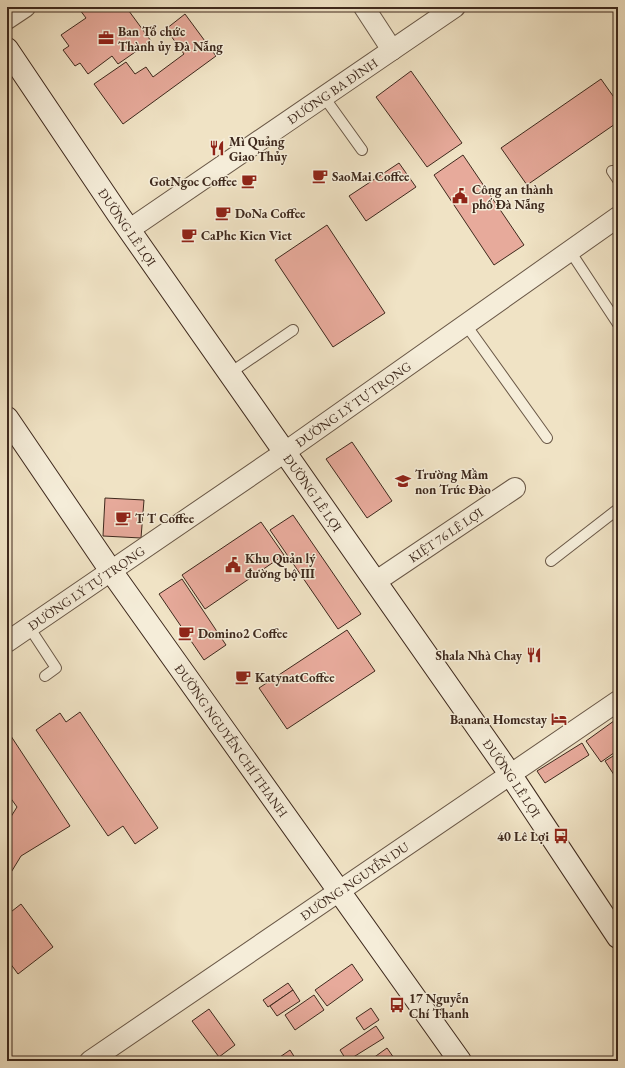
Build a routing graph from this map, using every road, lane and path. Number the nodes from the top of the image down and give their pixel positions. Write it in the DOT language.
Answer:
graph roads {
  1 [pos="25,7"];
  2 [pos="364,7"];
  3 [pos="456,7"];
  4 [pos="7,19"];
  5 [pos="7,49"];
  6 [pos="392,50"];
  7 [pos="324,97"];
  8 [pos="362,150"];
  9 [pos="612,171"];
  10 [pos="618,180"];
  11 [pos="618,217"];
  12 [pos="130,229"];
  13 [pos="570,251"];
  14 [pos="618,324"];
  15 [pos="466,325"];
  16 [pos="293,330"];
  17 [pos="230,373"];
  18 [pos="7,418"];
  19 [pos="547,438"];
  20 [pos="284,452"];
  21 [pos="515,488"];
  22 [pos="618,509"];
  23 [pos="551,561"];
  24 [pos="111,571"];
  25 [pos="375,582"];
  26 [pos="29,627"];
  27 [pos="7,642"];
  28 [pos="44,676"];
  29 [pos="618,701"];
  30 [pos="510,774"];
  31 [pos="338,892"];
  32 [pos="618,937"];
  33 [pos="90,1061"];
  34 [pos="460,1061"];
  1 -- 4 [label="street"];
  2 -- 6 [label="street"];
  3 -- 6 [label="street, ĐƯỜNG BA ĐÌNH"];
  5 -- 12 [label="street, ĐƯỜNG LÊ LỢI"];
  6 -- 7 [label="street, ĐƯỜNG BA ĐÌNH"];
  7 -- 8 [label="lane"];
  7 -- 12 [label="street, ĐƯỜNG BA ĐÌNH"];
  9 -- 10 [label="lane"];
  11 -- 13 [label="street, ĐƯỜNG LÝ TỰ TRỌNG"];
  12 -- 17 [label="street, ĐƯỜNG LÊ LỢI"];
  13 -- 14 [label="lane"];
  13 -- 15 [label="street, ĐƯỜNG LÝ TỰ TRỌNG"];
  15 -- 19 [label="lane"];
  15 -- 20 [label="street, ĐƯỜNG LÝ TỰ TRỌNG"];
  16 -- 17 [label="lane"];
  17 -- 20 [label="street, ĐƯỜNG LÊ LỢI"];
  18 -- 24 [label="street, ĐƯỜNG NGUYỄN CHÍ THANH"];
  20 -- 24 [label="street, ĐƯỜNG LÝ TỰ TRỌNG"];
  20 -- 25 [label="street, ĐƯỜNG LÊ LỢI"];
  21 -- 25 [label="street, KIỆT 76 LÊ LỢI"];
  22 -- 23 [label="lane"];
  24 -- 26 [label="street, ĐƯỜNG LÝ TỰ TRỌNG"];
  24 -- 31 [label="street, ĐƯỜNG NGUYỄN CHÍ THANH"];
  25 -- 30 [label="street, ĐƯỜNG LÊ LỢI"];
  26 -- 27 [label="street, ĐƯỜNG LÝ TỰ TRỌNG"];
  26 -- 28 [label="lane"];
  29 -- 30 [label="street, ĐƯỜNG NGUYỄN DU"];
  30 -- 31 [label="street, ĐƯỜNG NGUYỄN DU"];
  30 -- 32 [label="street, ĐƯỜNG LÊ LỢI"];
  31 -- 33 [label="street, ĐƯỜNG NGUYỄN DU"];
  31 -- 34 [label="street, ĐƯỜNG NGUYỄN CHÍ THANH"];
}
